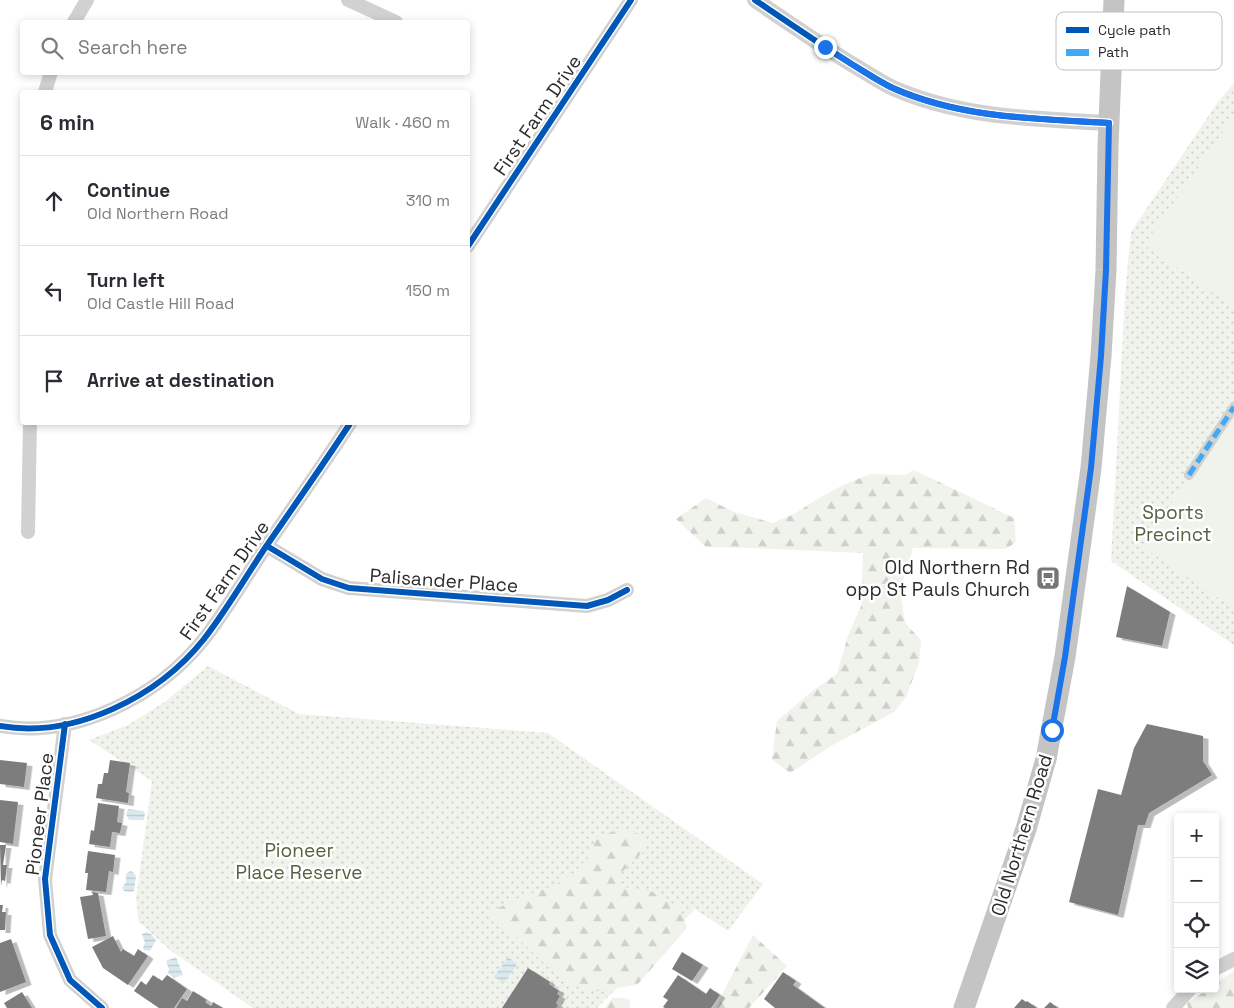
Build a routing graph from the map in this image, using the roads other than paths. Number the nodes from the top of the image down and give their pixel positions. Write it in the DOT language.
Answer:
graph roads {
  1 [pos="87,0"];
  2 [pos="348,0"];
  3 [pos="631,0"];
  4 [pos="755,0"];
  5 [pos="75,20"];
  6 [pos="392,20"];
  7 [pos="1111,70"];
  8 [pos="50,75"];
  9 [pos="46,90"];
  10 [pos="1109,123"];
  11 [pos="470,243"];
  12 [pos="1234,407"];
  13 [pos="30,425"];
  14 [pos="349,425"];
  15 [pos="1188,475"];
  16 [pos="28,532"];
  17 [pos="267,546"];
  18 [pos="626,590"];
  19 [pos="65,724"];
  20 [pos="0,726"];
  21 [pos="1234,959"];
  22 [pos="1219,967"];
  23 [pos="1186,993"];
  24 [pos="102,1008"];
  25 [pos="964,1008"];
  26 [pos="1172,1008"];
  1 -- 5 [label="street"];
  2 -- 6 [label="street"];
  3 -- 11 [label="street, First Farm Drive"];
  4 -- 10 [label="street"];
  7 -- 10 [label="main road, Old Northern Road"];
  8 -- 9 [label="street"];
  10 -- 25 [label="main road, Old Northern Road"];
  12 -- 15 [label="street"];
  13 -- 16 [label="street"];
  14 -- 17 [label="street, First Farm Drive"];
  17 -- 18 [label="street, Palisander Place"];
  17 -- 19 [label="street, First Farm Drive"];
  19 -- 20 [label="street, First Farm Drive"];
  19 -- 24 [label="street, Pioneer Place"];
  21 -- 22 [label="street"];
  23 -- 26 [label="street"];
}
